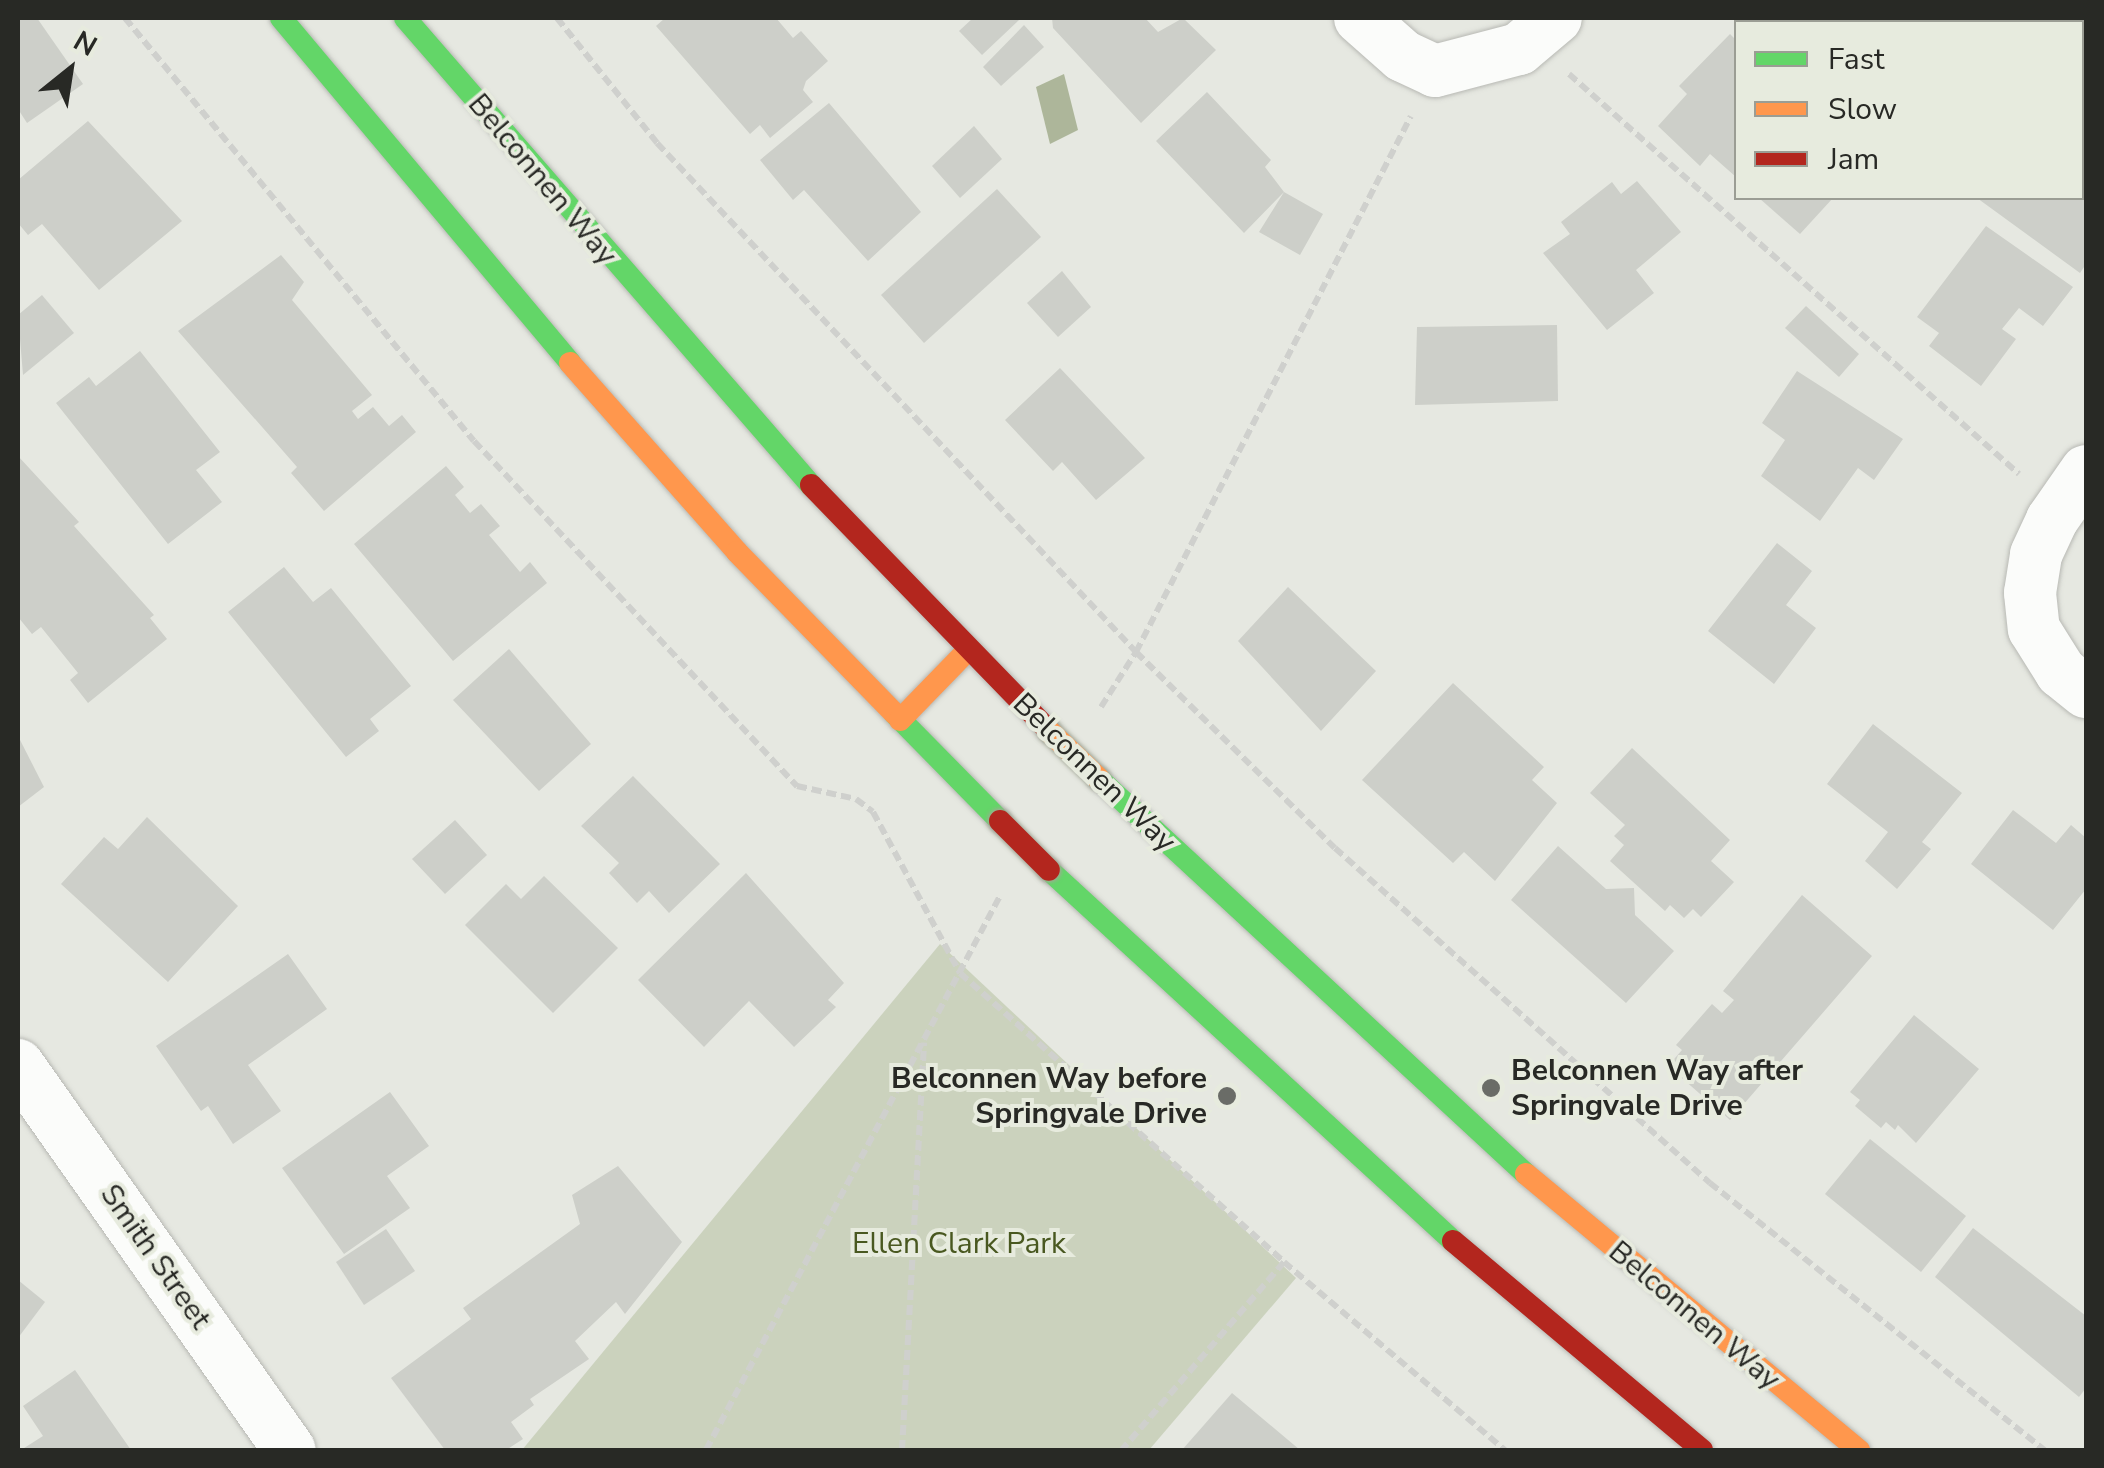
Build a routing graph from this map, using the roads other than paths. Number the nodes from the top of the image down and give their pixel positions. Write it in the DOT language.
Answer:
graph roads {
  1 [pos="258,18"];
  2 [pos="281,18"];
  3 [pos="404,18"];
  4 [pos="1360,18"];
  5 [pos="1543,29"];
  6 [pos="367,128"];
  7 [pos="2072,490"];
  8 [pos="969,649"];
  9 [pos="2086,692"];
  10 [pos="900,720"];
  11 [pos="18,1065"];
  12 [pos="290,1450"];
  13 [pos="1702,1450"];
  14 [pos="1859,1450"];
  1 -- 6 [label="main road"];
  2 -- 6 [label="main road"];
  3 -- 8 [label="main road, Belconnen Way"];
  4 -- 5 [label="street"];
  6 -- 10 [label="main road"];
  7 -- 9 [label="street"];
  8 -- 10 [label="main road"];
  8 -- 14 [label="main road, Belconnen Way, bridge"];
  10 -- 13 [label="main road, bridge"];
  11 -- 12 [label="street, Smith Street"];
}
